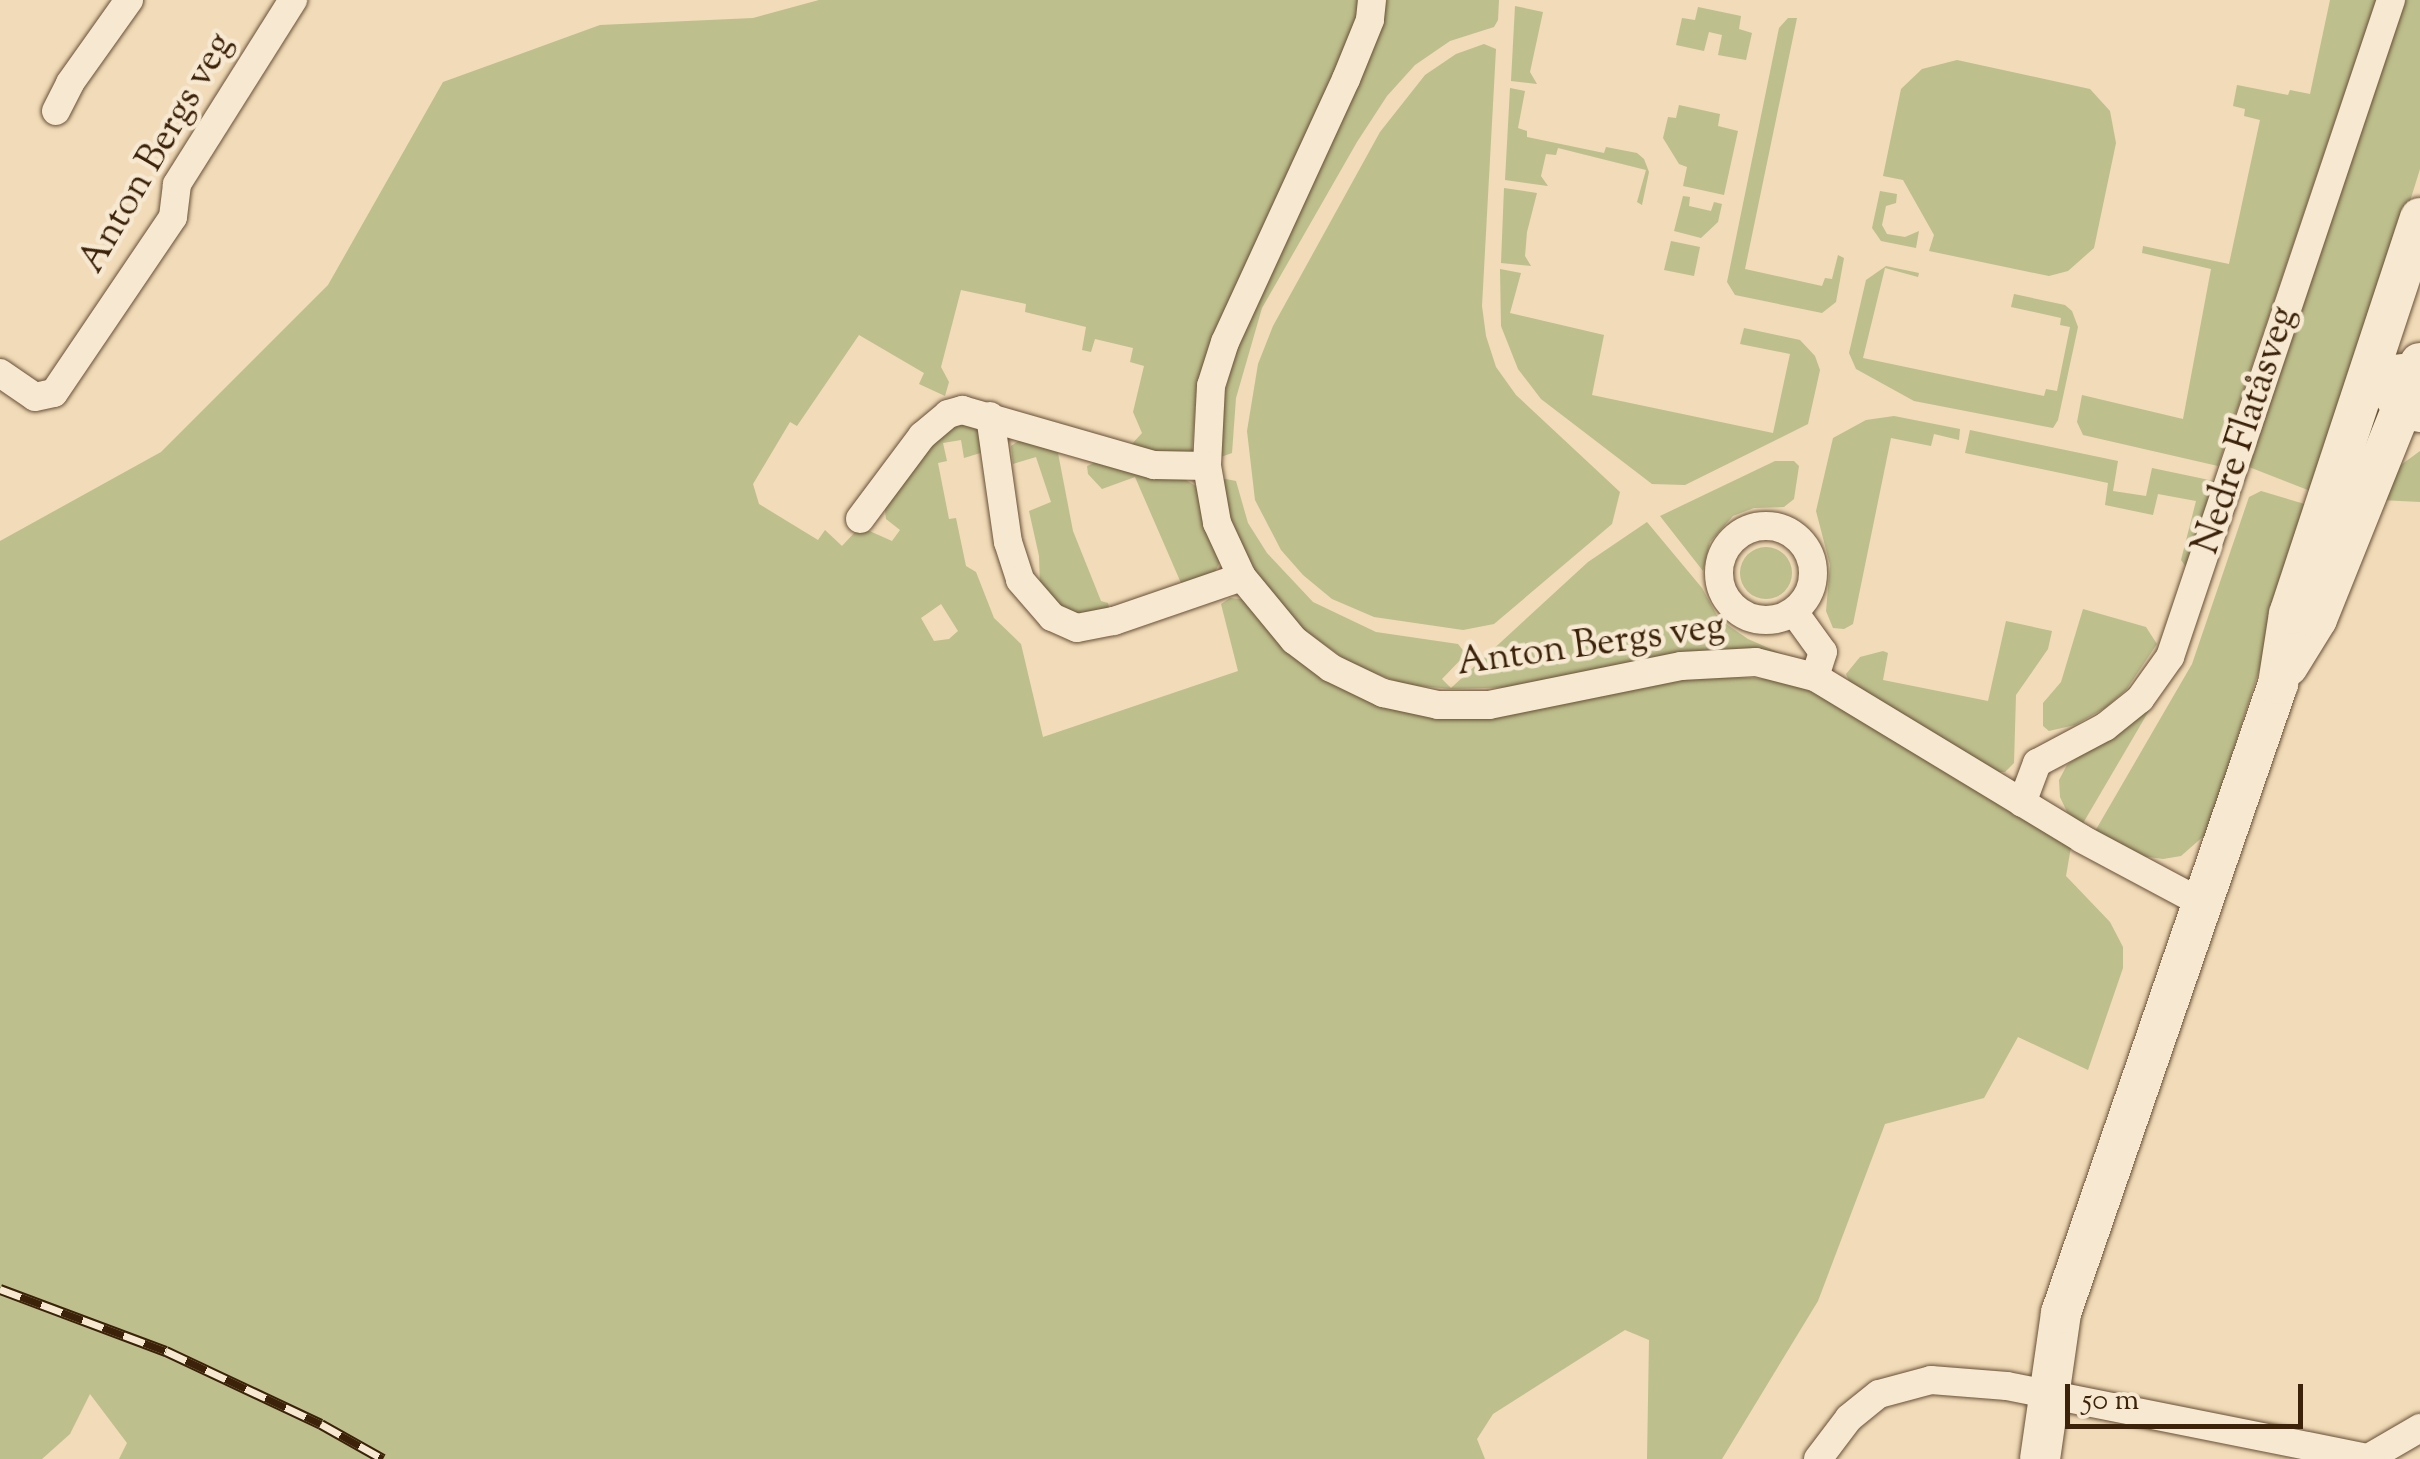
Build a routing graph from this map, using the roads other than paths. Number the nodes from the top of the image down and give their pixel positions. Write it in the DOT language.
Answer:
graph roads {
  1 [pos="129,0"];
  2 [pos="292,0"];
  3 [pos="1372,0"];
  4 [pos="2390,0"];
  5 [pos="56,111"];
  6 [pos="2420,218"];
  7 [pos="2420,365"];
  8 [pos="2369,372"];
  9 [pos="0,374"];
  10 [pos="990,416"];
  11 [pos="2410,417"];
  12 [pos="1206,466"];
  13 [pos="860,519"];
  14 [pos="2328,547"];
  15 [pos="1242,577"];
  16 [pos="1794,612"];
  17 [pos="1816,677"];
  18 [pos="2022,803"];
  19 [pos="2202,903"];
  20 [pos="2046,1395"];
  21 [pos="2420,1428"];
  22 [pos="2371,1458"];
  23 [pos="1818,1459"];
  24 [pos="2040,1459"];
  1 -- 5 [label="street"];
  2 -- 9 [label="street, Anton Bergs veg"];
  3 -- 12 [label="street, Anton Bergs veg"];
  4 -- 18 [label="street, Nedre Flatåsveg"];
  6 -- 8 [label="street"];
  7 -- 8 [label="street"];
  7 -- 11 [label="street"];
  8 -- 11 [label="street"];
  8 -- 14 [label="street"];
  10 -- 12 [label="street"];
  10 -- 13 [label="street"];
  10 -- 15 [label="street"];
  11 -- 14 [label="street"];
  12 -- 15 [label="street, Anton Bergs veg"];
  14 -- 19 [label="street"];
  15 -- 17 [label="street, Anton Bergs veg"];
  16 -- 17 [label="street"];
  17 -- 18 [label="street"];
  18 -- 19 [label="street"];
  19 -- 20 [label="street"];
  20 -- 22 [label="street"];
  20 -- 23 [label="street"];
  20 -- 24 [label="street"];
  21 -- 22 [label="street"];
}
